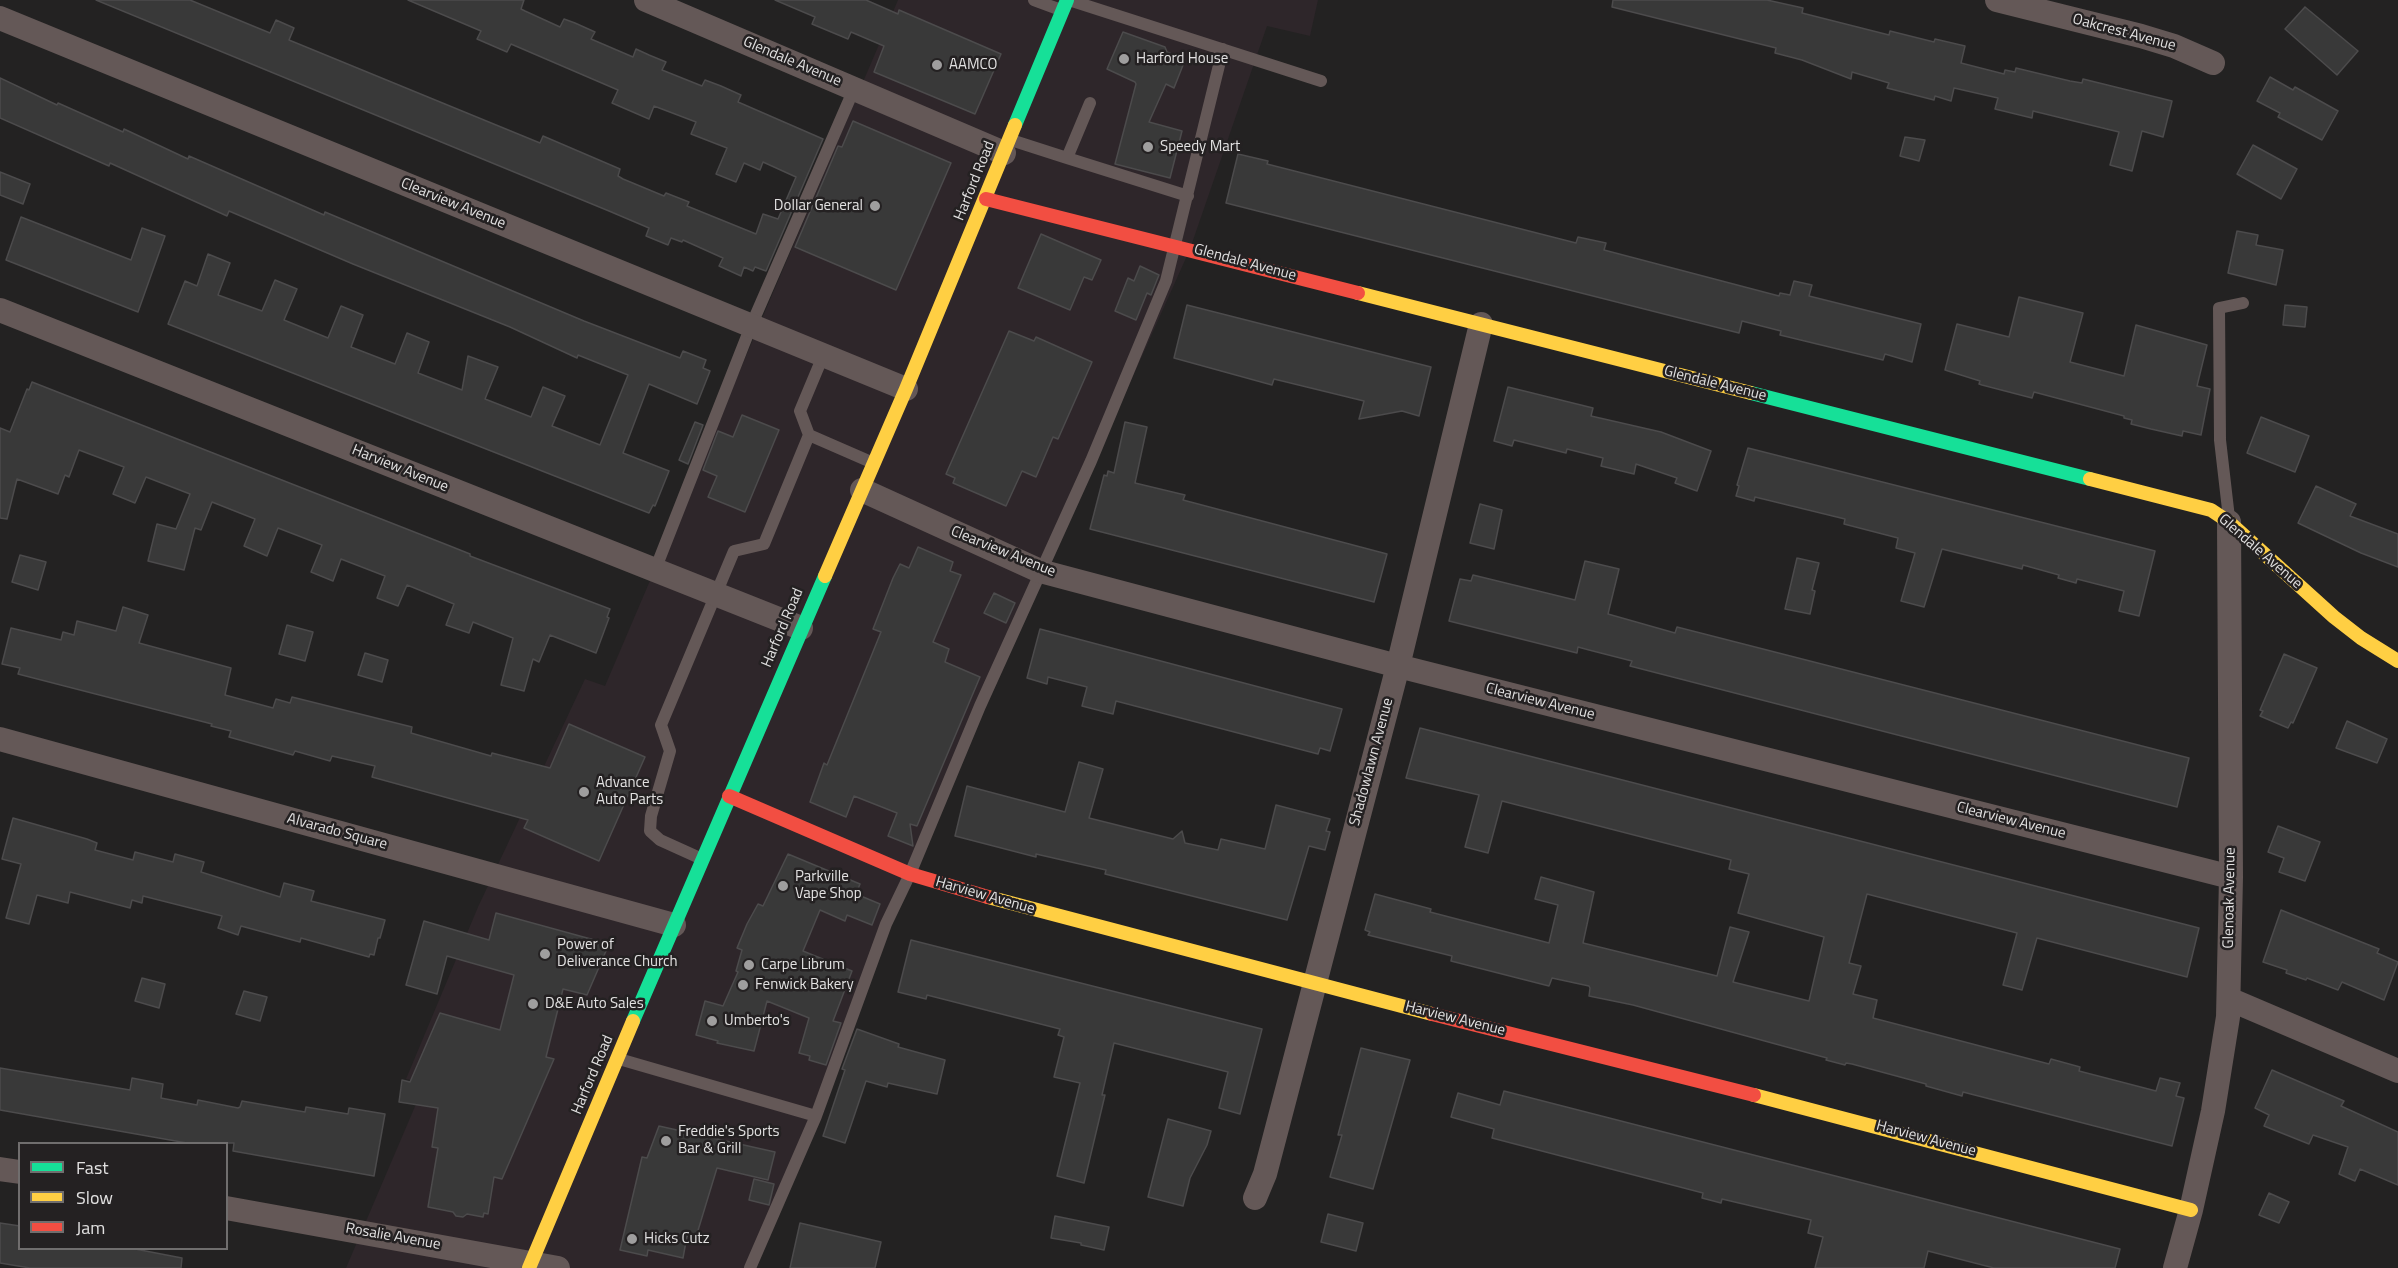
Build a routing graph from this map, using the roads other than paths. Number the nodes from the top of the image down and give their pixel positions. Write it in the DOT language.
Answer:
graph roads {
  1 [pos="646,0"];
  2 [pos="1034,0"];
  3 [pos="1997,0"];
  4 [pos="1066,4"];
  5 [pos="0,18"];
  6 [pos="1223,49"];
  7 [pos="2213,63"];
  8 [pos="1321,81"];
  9 [pos="854,89"];
  10 [pos="1090,103"];
  11 [pos="1007,146"];
  12 [pos="1067,158"];
  13 [pos="1188,196"];
  14 [pos="986,198"];
  15 [pos="1174,245"];
  16 [pos="2243,303"];
  17 [pos="0,310"];
  18 [pos="1481,324"];
  19 [pos="752,326"];
  20 [pos="823,356"];
  21 [pos="906,389"];
  22 [pos="809,435"];
  23 [pos="873,463"];
  24 [pos="862,490"];
  25 [pos="2229,522"];
  26 [pos="655,570"];
  27 [pos="1040,571"];
  28 [pos="715,594"];
  29 [pos="801,628"];
  30 [pos="2398,661"];
  31 [pos="1398,666"];
  32 [pos="0,739"];
  33 [pos="729,796"];
  34 [pos="702,859"];
  35 [pos="910,874"];
  36 [pos="2231,877"];
  37 [pos="674,925"];
  38 [pos="1313,984"];
  39 [pos="2229,999"];
  40 [pos="617,1058"];
  41 [pos="2398,1071"];
  42 [pos="816,1116"];
  43 [pos="0,1169"];
  44 [pos="18,1172"];
  45 [pos="1256,1198"];
  46 [pos="228,1208"];
  47 [pos="2192,1210"];
  48 [pos="530,1265"];
  49 [pos="558,1268"];
  50 [pos="750,1268"];
  51 [pos="2175,1268"];
  1 -- 9 [label="street, Glendale Avenue"];
  2 -- 4 [label="lane"];
  3 -- 7 [label="street, Oakcrest Avenue"];
  4 -- 6 [label="lane"];
  4 -- 11 [label="street, Harford Road"];
  5 -- 19 [label="street, Clearview Avenue"];
  6 -- 8 [label="lane"];
  6 -- 13 [label="lane"];
  9 -- 11 [label="street, Glendale Avenue"];
  9 -- 19 [label="lane"];
  10 -- 12 [label="lane"];
  11 -- 12 [label="lane"];
  11 -- 14 [label="street, Harford Road"];
  12 -- 13 [label="lane"];
  13 -- 15 [label="lane"];
  14 -- 15 [label="street, Glendale Avenue"];
  14 -- 21 [label="street, Harford Road"];
  15 -- 18 [label="street, Glendale Avenue"];
  15 -- 27 [label="lane"];
  16 -- 25 [label="lane"];
  17 -- 26 [label="street, Harview Avenue"];
  18 -- 25 [label="street, Glendale Avenue"];
  18 -- 31 [label="street, Shadowlawn Avenue"];
  19 -- 20 [label="street, Clearview Avenue"];
  19 -- 26 [label="lane"];
  20 -- 21 [label="street, Clearview Avenue"];
  20 -- 22 [label="lane"];
  21 -- 23 [label="street, Harford Road"];
  22 -- 23 [label="lane"];
  22 -- 28 [label="lane"];
  23 -- 24 [label="street, Harford Road"];
  24 -- 27 [label="street, Clearview Avenue"];
  24 -- 29 [label="street, Harford Road"];
  25 -- 30 [label="street, Glendale Avenue"];
  25 -- 36 [label="street, Glenoak Avenue"];
  26 -- 28 [label="street, Harview Avenue"];
  27 -- 31 [label="street, Clearview Avenue"];
  27 -- 35 [label="lane"];
  28 -- 29 [label="street, Harview Avenue"];
  28 -- 34 [label="lane"];
  29 -- 33 [label="street, Harford Road"];
  31 -- 36 [label="street, Clearview Avenue"];
  31 -- 38 [label="street, Shadowlawn Avenue"];
  32 -- 37 [label="street, Alvarado Square"];
  33 -- 34 [label="street, Harford Road"];
  33 -- 35 [label="street, Harview Avenue"];
  34 -- 37 [label="street, Harford Road"];
  35 -- 38 [label="street, Harview Avenue"];
  35 -- 42 [label="lane"];
  36 -- 39 [label="street, Glenoak Avenue"];
  37 -- 40 [label="street, Harford Road"];
  38 -- 45 [label="street, Shadowlawn Avenue"];
  38 -- 47 [label="street, Harview Avenue"];
  39 -- 41 [label="street"];
  39 -- 47 [label="street, Glenoak Avenue"];
  40 -- 42 [label="lane"];
  40 -- 48 [label="street, Harford Road"];
  42 -- 50 [label="lane"];
  43 -- 44 [label="street"];
  46 -- 48 [label="street, Rosalie Avenue"];
  47 -- 51 [label="street, Glenoak Avenue"];
  48 -- 49 [label="street, Rosalie Avenue"];
}
